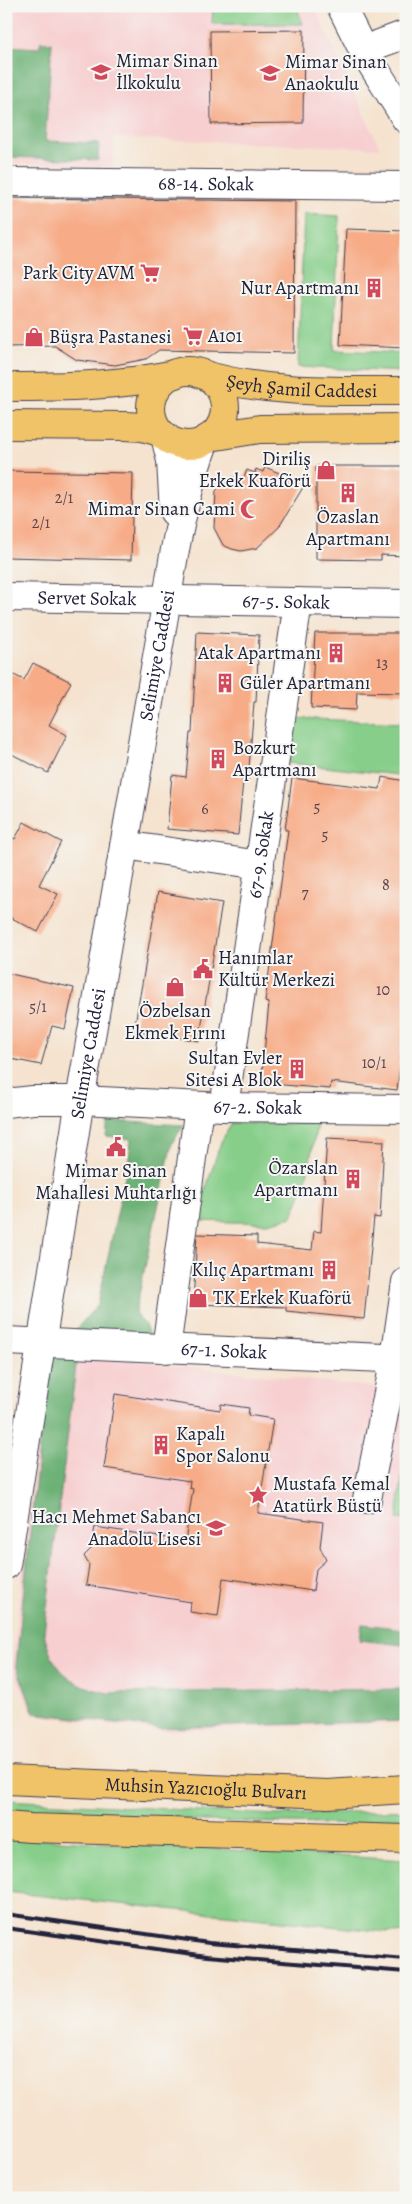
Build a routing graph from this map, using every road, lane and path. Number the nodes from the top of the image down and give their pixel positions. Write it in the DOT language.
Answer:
graph roads {
  1 [pos="340,6"];
  2 [pos="406,34"];
  3 [pos="363,50"];
  4 [pos="406,120"];
  5 [pos="6,182"];
  6 [pos="406,186"];
  7 [pos="188,374"];
  8 [pos="6,387"];
  9 [pos="406,391"];
  10 [pos="6,425"];
  11 [pos="406,428"];
  12 [pos="162,434"];
  13 [pos="208,438"];
  14 [pos="175,543"];
  15 [pos="6,597"];
  16 [pos="167,599"];
  17 [pos="298,602"];
  18 [pos="406,604"];
  19 [pos="124,845"];
  20 [pos="260,865"];
  21 [pos="80,1100"];
  22 [pos="6,1103"];
  23 [pos="211,1107"];
  24 [pos="406,1109"];
  25 [pos="406,1282"];
  26 [pos="6,1341"];
  27 [pos="40,1342"];
  28 [pos="166,1348"];
  29 [pos="400,1358"];
  30 [pos="368,1499"];
  31 [pos="6,1565"];
  32 [pos="6,1780"];
  33 [pos="406,1789"];
  34 [pos="6,1826"];
  35 [pos="406,1840"];
  1 -- 3 [label="street"];
  2 -- 3 [label="street"];
  3 -- 4 [label="street"];
  5 -- 6 [label="street, 68-14. Sokak"];
  7 -- 8 [label="main road, Şeyh Şamil Caddesi"];
  7 -- 9 [label="main road, Şeyh Şamil Caddesi"];
  7 -- 12 [label="main road"];
  7 -- 13 [label="main road"];
  10 -- 12 [label="main road"];
  11 -- 13 [label="main road, Şeyh Şamil Caddesi"];
  12 -- 13 [label="main road"];
  12 -- 14 [label="street, Selimiye Caddesi"];
  13 -- 14 [label="street, Selimiye Caddesi"];
  14 -- 16 [label="street, Selimiye Caddesi"];
  15 -- 16 [label="street, Servet Sokak"];
  16 -- 17 [label="street, 67-5. Sokak"];
  16 -- 19 [label="street, Selimiye Caddesi"];
  17 -- 18 [label="street, 67-5. Sokak"];
  17 -- 20 [label="street, 67-9. Sokak"];
  19 -- 20 [label="street"];
  19 -- 21 [label="street, Selimiye Caddesi"];
  20 -- 23 [label="street, 67-9. Sokak"];
  21 -- 22 [label="street, 67-2. Sokak"];
  21 -- 23 [label="street, 67-2. Sokak"];
  21 -- 27 [label="street, Selimiye Caddesi"];
  23 -- 24 [label="street, 67-2. Sokak"];
  23 -- 28 [label="street, 67-9. Sokak"];
  25 -- 29 [label="street"];
  26 -- 27 [label="street, 67-1. Sokak"];
  27 -- 28 [label="street, 67-1. Sokak"];
  27 -- 31 [label="street, Selimiye Caddesi"];
  28 -- 29 [label="street, 67-1. Sokak"];
  29 -- 30 [label="street"];
  32 -- 33 [label="main road, Muhsin Yazıcıoğlu Bulvarı"];
  34 -- 35 [label="main road"];
}
